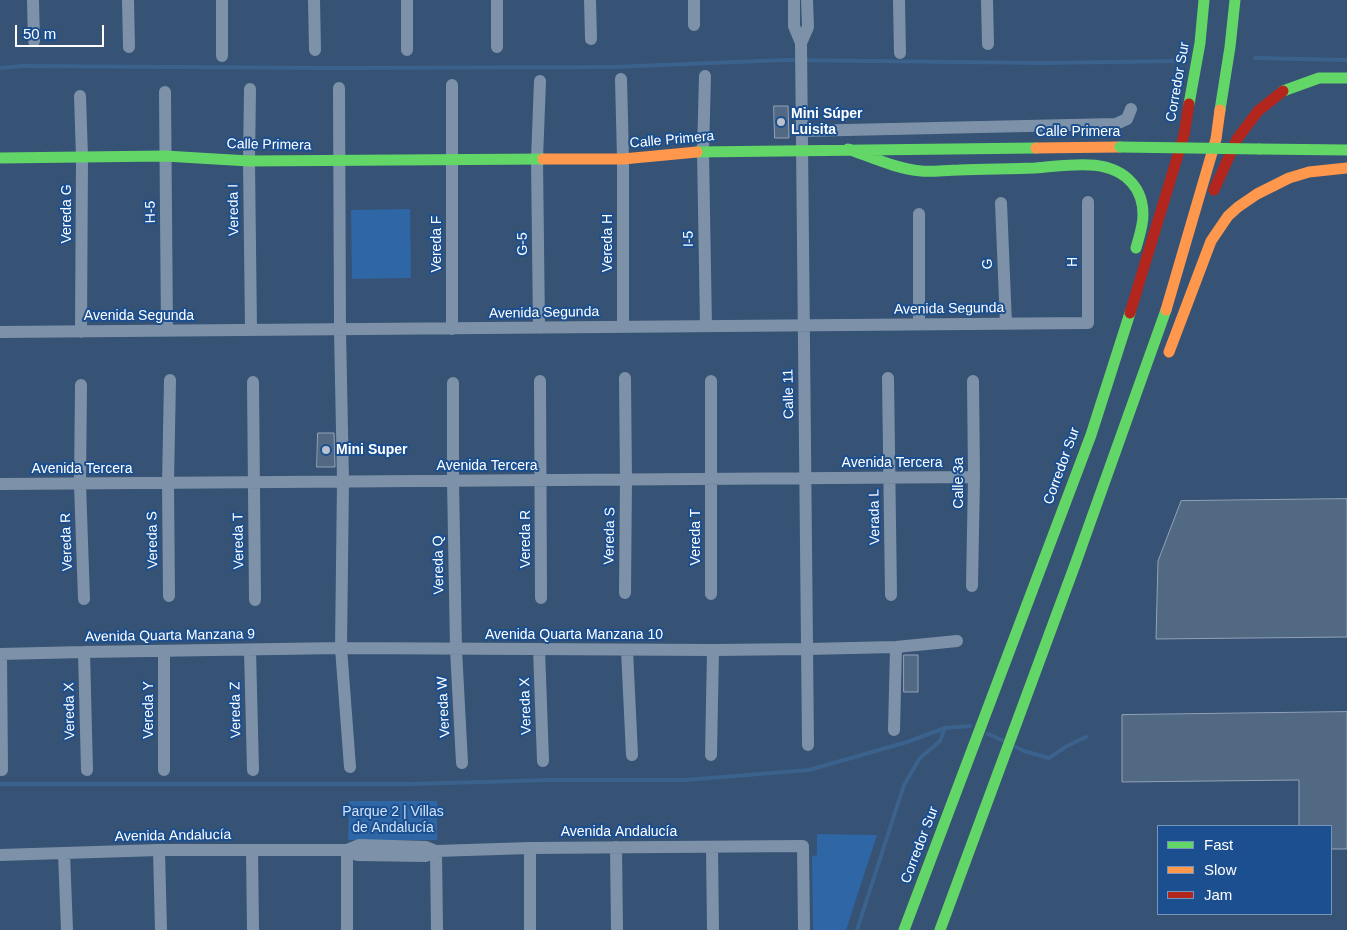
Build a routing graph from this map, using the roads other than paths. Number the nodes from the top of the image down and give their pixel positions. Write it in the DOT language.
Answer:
graph roads {
  1 [pos="33,0"];
  2 [pos="128,0"];
  3 [pos="222,0"];
  4 [pos="314,0"];
  5 [pos="407,0"];
  6 [pos="497,0"];
  7 [pos="590,0"];
  8 [pos="694,0"];
  9 [pos="794,0"];
  10 [pos="807,0"];
  11 [pos="899,0"];
  12 [pos="987,0"];
  13 [pos="1204,0"];
  14 [pos="1235,0"];
  15 [pos="694,25"];
  16 [pos="591,39"];
  17 [pos="34,42"];
  18 [pos="988,44"];
  19 [pos="497,47"];
  20 [pos="129,48"];
  21 [pos="801,48"];
  22 [pos="316,50"];
  23 [pos="407,50"];
  24 [pos="900,53"];
  25 [pos="222,56"];
  26 [pos="705,76"];
  27 [pos="621,78"];
  28 [pos="1347,78"];
  29 [pos="540,81"];
  30 [pos="452,86"];
  31 [pos="339,88"];
  32 [pos="250,89"];
  33 [pos="165,92"];
  34 [pos="80,96"];
  35 [pos="1131,108"];
  36 [pos="802,130"];
  37 [pos="848,149"];
  38 [pos="802,150"];
  39 [pos="1347,150"];
  40 [pos="702,151"];
  41 [pos="165,156"];
  42 [pos="82,157"];
  43 [pos="0,158"];
  44 [pos="623,159"];
  45 [pos="338,160"];
  46 [pos="452,160"];
  47 [pos="537,160"];
  48 [pos="249,161"];
  49 [pos="1347,168"];
  50 [pos="1088,202"];
  51 [pos="1001,203"];
  52 [pos="918,214"];
  53 [pos="1133,257"];
  54 [pos="1122,301"];
  55 [pos="1163,320"];
  56 [pos="1088,323"];
  57 [pos="918,324"];
  58 [pos="1006,324"];
  59 [pos="803,325"];
  60 [pos="706,326"];
  61 [pos="623,327"];
  62 [pos="539,328"];
  63 [pos="452,329"];
  64 [pos="251,330"];
  65 [pos="340,330"];
  66 [pos="167,331"];
  67 [pos="0,332"];
  68 [pos="81,332"];
  69 [pos="1164,363"];
  70 [pos="625,378"];
  71 [pos="888,378"];
  72 [pos="170,380"];
  73 [pos="540,381"];
  74 [pos="711,381"];
  75 [pos="973,381"];
  76 [pos="253,382"];
  77 [pos="453,383"];
  78 [pos="81,385"];
  79 [pos="1090,435"];
  80 [pos="1130,444"];
  81 [pos="974,477"];
  82 [pos="805,478"];
  83 [pos="889,478"];
  84 [pos="711,479"];
  85 [pos="541,480"];
  86 [pos="626,480"];
  87 [pos="343,481"];
  88 [pos="453,481"];
  89 [pos="253,482"];
  90 [pos="168,483"];
  91 [pos="0,484"];
  92 [pos="80,484"];
  93 [pos="1076,562"];
  94 [pos="972,586"];
  95 [pos="624,593"];
  96 [pos="711,594"];
  97 [pos="891,595"];
  98 [pos="169,596"];
  99 [pos="541,598"];
  100 [pos="84,599"];
  101 [pos="255,600"];
  102 [pos="957,641"];
  103 [pos="896,647"];
  104 [pos="341,648"];
  105 [pos="456,649"];
  106 [pos="539,649"];
  107 [pos="807,649"];
  108 [pos="250,650"];
  109 [pos="627,650"];
  110 [pos="713,650"];
  111 [pos="164,651"];
  112 [pos="84,652"];
  113 [pos="0,654"];
  114 [pos="894,730"];
  115 [pos="808,745"];
  116 [pos="632,756"];
  117 [pos="712,756"];
  118 [pos="542,761"];
  119 [pos="462,764"];
  120 [pos="350,767"];
  121 [pos="2,770"];
  122 [pos="87,770"];
  123 [pos="164,770"];
  124 [pos="253,770"];
  125 [pos="616,847"];
  126 [pos="712,847"];
  127 [pos="530,848"];
  128 [pos="159,850"];
  129 [pos="252,850"];
  130 [pos="347,850"];
  131 [pos="436,851"];
  132 [pos="64,853"];
  133 [pos="0,854"];
  134 [pos="67,930"];
  135 [pos="161,930"];
  136 [pos="252,930"];
  137 [pos="347,930"];
  138 [pos="437,930"];
  139 [pos="530,930"];
  140 [pos="617,930"];
  141 [pos="713,930"];
  142 [pos="804,930"];
  143 [pos="904,930"];
  144 [pos="940,930"];
  1 -- 17 [label="street"];
  2 -- 20 [label="street"];
  3 -- 25 [label="street"];
  4 -- 22 [label="street"];
  5 -- 23 [label="street"];
  6 -- 19 [label="street"];
  7 -- 16 [label="street"];
  8 -- 15 [label="street"];
  9 -- 21 [label="street, Calle 11"];
  10 -- 21 [label="street, Calle 11"];
  11 -- 24 [label="street"];
  12 -- 18 [label="street"];
  13 -- 79 [label="main road, Corredor Sur"];
  14 -- 55 [label="main road"];
  21 -- 36 [label="street, Calle 11"];
  26 -- 40 [label="street, I-5"];
  27 -- 44 [label="street"];
  28 -- 55 [label="main road"];
  29 -- 47 [label="street, G-5"];
  30 -- 46 [label="street, Vereda F"];
  31 -- 45 [label="street"];
  32 -- 48 [label="street, Vereda I"];
  33 -- 41 [label="street, H-5"];
  34 -- 42 [label="street, Vereda G"];
  35 -- 36 [label="street, Calle Primera"];
  36 -- 38 [label="street, Calle 11"];
  37 -- 38 [label="main road, Calle Primera"];
  37 -- 39 [label="main road, Calle Primera, bridge"];
  37 -- 53 [label="main road"];
  38 -- 40 [label="main road, Calle Primera"];
  38 -- 59 [label="street, Calle 11"];
  40 -- 44 [label="main road, Calle Primera"];
  40 -- 60 [label="street, I-5"];
  41 -- 42 [label="main road, Calle Primera"];
  41 -- 48 [label="main road, Calle Primera"];
  41 -- 66 [label="street, H-5"];
  42 -- 43 [label="main road, Calle Primera"];
  42 -- 68 [label="street, Vereda G"];
  44 -- 47 [label="main road, Calle Primera"];
  44 -- 61 [label="street, Vereda H"];
  45 -- 46 [label="main road, Calle Primera"];
  45 -- 48 [label="main road, Calle Primera"];
  45 -- 65 [label="street"];
  46 -- 47 [label="main road, Calle Primera"];
  46 -- 63 [label="street, Vereda F"];
  47 -- 62 [label="street, G-5"];
  48 -- 64 [label="street, Vereda I"];
  49 -- 69 [label="main road"];
  50 -- 56 [label="street, H"];
  51 -- 58 [label="street, G"];
  52 -- 57 [label="street"];
  54 -- 79 [label="main road"];
  55 -- 93 [label="main road"];
  56 -- 58 [label="street, Avenida Segunda"];
  57 -- 58 [label="street, Avenida Segunda"];
  57 -- 59 [label="street, Avenida Segunda"];
  59 -- 60 [label="street, Avenida Segunda"];
  59 -- 82 [label="street, Calle 11"];
  60 -- 61 [label="street, Avenida Segunda"];
  61 -- 62 [label="street, Avenida Segunda"];
  62 -- 63 [label="street, Avenida Segunda"];
  63 -- 65 [label="street, Avenida Segunda"];
  64 -- 65 [label="street, Avenida Segunda"];
  64 -- 66 [label="street, Avenida Segunda"];
  65 -- 87 [label="street"];
  66 -- 68 [label="street, Avenida Segunda"];
  67 -- 68 [label="street, Avenida Segunda"];
  70 -- 86 [label="street, Vereda S"];
  71 -- 83 [label="street, Verada L"];
  72 -- 90 [label="street, Vereda S"];
  73 -- 85 [label="street, Vereda R"];
  74 -- 84 [label="street, Vereda T"];
  75 -- 81 [label="street, Calle 3a"];
  76 -- 89 [label="street, Vereda T"];
  77 -- 88 [label="street, Vereda Q"];
  78 -- 92 [label="street, Vereda R"];
  79 -- 143 [label="main road, Corredor Sur"];
  80 -- 93 [label="main road"];
  81 -- 83 [label="street, Avenida Tercera"];
  81 -- 94 [label="street, Calle 3a"];
  82 -- 83 [label="street, Avenida Tercera"];
  82 -- 84 [label="street, Avenida Tercera"];
  82 -- 107 [label="street, Calle 11"];
  83 -- 97 [label="street, Verada L"];
  84 -- 86 [label="street, Avenida Tercera"];
  84 -- 96 [label="street, Vereda T"];
  85 -- 86 [label="street, Avenida Tercera"];
  85 -- 88 [label="street, Avenida Tercera"];
  85 -- 99 [label="street, Vereda R"];
  86 -- 95 [label="street, Vereda S"];
  87 -- 88 [label="street, Avenida Tercera"];
  87 -- 89 [label="street, Avenida Tercera"];
  87 -- 104 [label="street"];
  88 -- 105 [label="street, Vereda Q"];
  89 -- 90 [label="street, Avenida Tercera"];
  89 -- 101 [label="street, Vereda T"];
  90 -- 92 [label="street, Avenida Tercera"];
  90 -- 98 [label="street, Vereda S"];
  91 -- 92 [label="street, Avenida Tercera"];
  92 -- 100 [label="street, Vereda R"];
  93 -- 144 [label="main road"];
  102 -- 103 [label="street, Avenida Quarta Manzana 10"];
  103 -- 107 [label="street, Avenida Quarta Manzana 10"];
  103 -- 114 [label="street"];
  104 -- 105 [label="street, Avenida Quarta Manzana 10"];
  104 -- 108 [label="street, Avenida Quarta Manzana 9"];
  104 -- 120 [label="street"];
  105 -- 106 [label="street, Avenida Quarta Manzana 10"];
  105 -- 119 [label="street, Vereda W"];
  106 -- 109 [label="street, Avenida Quarta Manzana 10"];
  106 -- 118 [label="street, Vereda X"];
  107 -- 110 [label="street, Avenida Quarta Manzana 10"];
  107 -- 115 [label="street, Calle 11"];
  108 -- 111 [label="street, Avenida Quarta Manzana 9"];
  108 -- 124 [label="street, Vereda Z"];
  109 -- 110 [label="street, Avenida Quarta Manzana 10"];
  109 -- 116 [label="street"];
  110 -- 117 [label="street"];
  111 -- 112 [label="street, Avenida Quarta Manzana 9"];
  111 -- 123 [label="street, Vereda Y"];
  112 -- 113 [label="street, Avenida Quarta Manzana 9"];
  112 -- 122 [label="street, Vereda X"];
  113 -- 121 [label="street"];
  125 -- 126 [label="street, Avenida Andalucía"];
  125 -- 127 [label="street, Avenida Andalucía"];
  125 -- 140 [label="street"];
  126 -- 141 [label="street"];
  126 -- 142 [label="street, Avenida Andalucía"];
  127 -- 131 [label="street, Avenida Andalucía"];
  127 -- 139 [label="street"];
  128 -- 129 [label="street, Avenida Andalucía"];
  128 -- 132 [label="street, Avenida Andalucía"];
  128 -- 135 [label="street"];
  129 -- 130 [label="street, Avenida Andalucía"];
  129 -- 136 [label="street"];
  130 -- 131 [label="street, Avenida Andalucía"];
  130 -- 137 [label="street"];
  131 -- 138 [label="street"];
  132 -- 133 [label="street, Avenida Andalucía"];
  132 -- 134 [label="street"];
}
